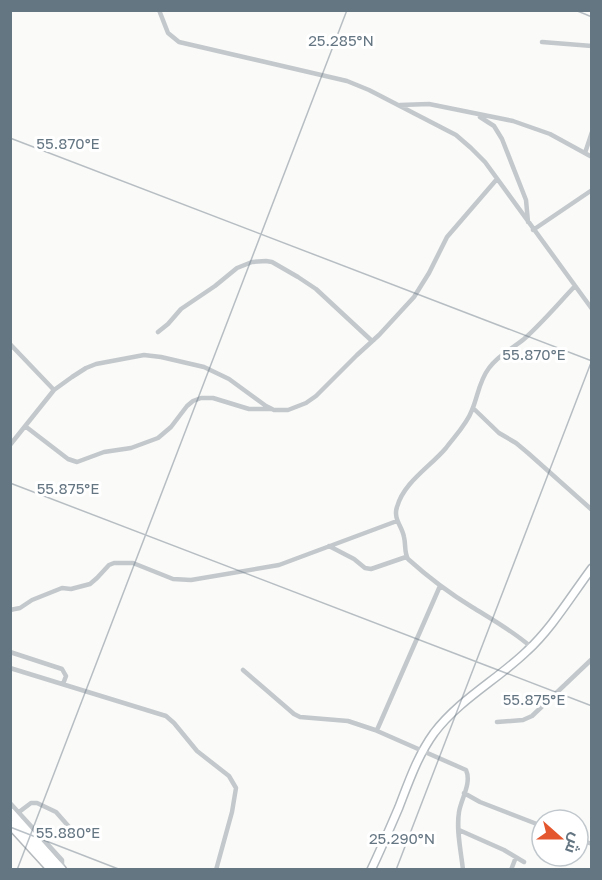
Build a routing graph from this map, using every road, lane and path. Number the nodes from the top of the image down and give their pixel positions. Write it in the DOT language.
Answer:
graph roads {
  1 [pos="159,10"];
  2 [pos="542,42"];
  3 [pos="591,46"];
  4 [pos="400,105"];
  5 [pos="476,115"];
  6 [pos="591,132"];
  7 [pos="585,153"];
  8 [pos="591,157"];
  9 [pos="496,179"];
  10 [pos="591,190"];
  11 [pos="528,222"];
  12 [pos="534,230"];
  13 [pos="575,286"];
  14 [pos="591,309"];
  15 [pos="158,332"];
  16 [pos="372,341"];
  17 [pos="10,344"];
  18 [pos="54,390"];
  19 [pos="473,408"];
  20 [pos="272,409"];
  21 [pos="25,426"];
  22 [pos="10,445"];
  23 [pos="591,510"];
  24 [pos="397,521"];
  25 [pos="329,546"];
  26 [pos="406,557"];
  27 [pos="591,568"];
  28 [pos="440,586"];
  29 [pos="10,610"];
  30 [pos="531,647"];
  31 [pos="10,652"];
  32 [pos="591,661"];
  33 [pos="10,668"];
  34 [pos="243,669"];
  35 [pos="63,684"];
  36 [pos="497,722"];
  37 [pos="377,730"];
  38 [pos="423,750"];
  39 [pos="464,793"];
  40 [pos="10,803"];
  41 [pos="14,812"];
  42 [pos="530,821"];
  43 [pos="10,824"];
  44 [pos="459,830"];
  45 [pos="78,837"];
  46 [pos="516,857"];
  47 [pos="525,862"];
  48 [pos="52,870"];
  49 [pos="62,870"];
  50 [pos="216,870"];
  51 [pos="371,870"];
  52 [pos="463,870"];
  53 [pos="512,870"];
  1 -- 4 [label="street"];
  2 -- 3 [label="street"];
  4 -- 5 [label="street"];
  4 -- 9 [label="street"];
  5 -- 7 [label="street"];
  5 -- 11 [label="street"];
  6 -- 7 [label="street"];
  7 -- 8 [label="street"];
  9 -- 11 [label="street"];
  9 -- 16 [label="street"];
  10 -- 12 [label="street"];
  11 -- 12 [label="street"];
  12 -- 13 [label="street"];
  13 -- 14 [label="street"];
  13 -- 19 [label="street"];
  15 -- 16 [label="street"];
  16 -- 20 [label="street"];
  17 -- 18 [label="street"];
  18 -- 20 [label="street"];
  18 -- 21 [label="street"];
  19 -- 23 [label="street"];
  19 -- 24 [label="street"];
  20 -- 21 [label="street"];
  21 -- 22 [label="street"];
  24 -- 25 [label="street"];
  24 -- 26 [label="street"];
  25 -- 26 [label="street"];
  25 -- 29 [label="street"];
  26 -- 28 [label="street"];
  27 -- 30 [label="street"];
  28 -- 30 [label="street"];
  28 -- 37 [label="street"];
  30 -- 38 [label="street"];
  31 -- 35 [label="street"];
  32 -- 36 [label="street"];
  33 -- 35 [label="street"];
  34 -- 37 [label="street"];
  35 -- 50 [label="street"];
  37 -- 38 [label="street"];
  38 -- 39 [label="street"];
  38 -- 51 [label="street"];
  39 -- 42 [label="street"];
  39 -- 44 [label="street"];
  40 -- 41 [label="street"];
  41 -- 45 [label="street"];
  41 -- 49 [label="highway"];
  43 -- 48 [label="highway"];
  44 -- 46 [label="street"];
  44 -- 52 [label="street"];
  46 -- 47 [label="street"];
  46 -- 53 [label="street"];
}
